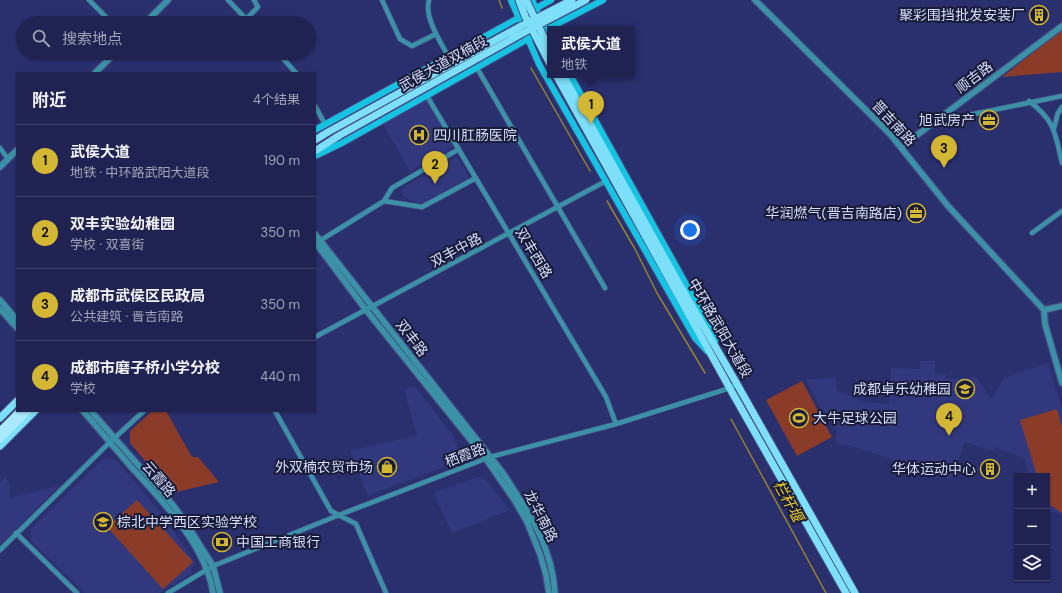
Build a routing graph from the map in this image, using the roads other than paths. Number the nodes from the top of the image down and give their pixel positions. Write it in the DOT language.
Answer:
graph roads {
  1 [pos="89,0"];
  2 [pos="168,0"];
  3 [pos="228,0"];
  4 [pos="254,0"];
  5 [pos="382,0"];
  6 [pos="429,0"];
  7 [pos="511,0"];
  8 [pos="519,0"];
  9 [pos="526,0"];
  10 [pos="532,0"];
  11 [pos="552,0"];
  12 [pos="572,0"];
  13 [pos="586,0"];
  14 [pos="603,0"];
  15 [pos="755,0"];
  16 [pos="536,8"];
  17 [pos="105,16"];
  18 [pos="152,16"];
  19 [pos="243,16"];
  20 [pos="252,16"];
  21 [pos="518,17"];
  22 [pos="554,26"];
  23 [pos="1062,26"];
  24 [pos="546,30"];
  25 [pos="436,34"];
  26 [pos="528,39"];
  27 [pos="547,44"];
  28 [pos="448,56"];
  29 [pos="547,58"];
  30 [pos="108,60"];
  31 [pos="284,60"];
  32 [pos="477,68"];
  33 [pos="96,72"];
  34 [pos="295,72"];
  35 [pos="547,78"];
  36 [pos="547,78"];
  37 [pos="558,78"];
  38 [pos="565,78"];
  39 [pos="572,78"];
  40 [pos="427,96"];
  41 [pos="1062,96"];
  42 [pos="1029,101"];
  43 [pos="1062,107"];
  44 [pos="316,108"];
  45 [pos="941,117"];
  46 [pos="325,124"];
  47 [pos="1054,128"];
  48 [pos="316,129"];
  49 [pos="316,139"];
  50 [pos="901,147"];
  51 [pos="0,148"];
  52 [pos="459,149"];
  53 [pos="16,151"];
  54 [pos="316,151"];
  55 [pos="316,156"];
  56 [pos="8,159"];
  57 [pos="1062,163"];
  58 [pos="0,167"];
  59 [pos="476,178"];
  60 [pos="606,181"];
  61 [pos="384,201"];
  62 [pos="558,207"];
  63 [pos="1062,210"];
  64 [pos="509,233"];
  65 [pos="1032,233"];
  66 [pos="318,241"];
  67 [pos="676,284"];
  68 [pos="605,288"];
  69 [pos="0,300"];
  70 [pos="1062,306"];
  71 [pos="369,308"];
  72 [pos="0,309"];
  73 [pos="1044,310"];
  74 [pos="16,319"];
  75 [pos="16,327"];
  76 [pos="316,337"];
  77 [pos="716,355"];
  78 [pos="1062,383"];
  79 [pos="737,384"];
  80 [pos="730,388"];
  81 [pos="16,402"];
  82 [pos="19,412"];
  83 [pos="27,412"];
  84 [pos="34,412"];
  85 [pos="84,412"];
  86 [pos="92,412"];
  87 [pos="143,412"];
  88 [pos="276,412"];
  89 [pos="0,418"];
  90 [pos="616,424"];
  91 [pos="0,431"];
  92 [pos="0,439"];
  93 [pos="112,440"];
  94 [pos="0,446"];
  95 [pos="488,458"];
  96 [pos="339,515"];
  97 [pos="16,533"];
  98 [pos="0,550"];
  99 [pos="210,568"];
  100 [pos="77,593"];
  101 [pos="168,593"];
  102 [pos="213,593"];
  103 [pos="220,593"];
  104 [pos="386,593"];
  105 [pos="548,593"];
  106 [pos="555,593"];
  107 [pos="846,593"];
  108 [pos="855,593"];
  1 -- 17 [label="street"];
  2 -- 18 [label="street"];
  3 -- 19 [label="street"];
  4 -- 20 [label="street"];
  5 -- 25 [label="street"];
  6 -- 25 [label="street"];
  7 -- 21 [label="main road"];
  8 -- 29 [label="main road, bridge"];
  9 -- 27 [label="main road, bridge"];
  10 -- 16 [label="main road"];
  11 -- 16 [label="main road"];
  12 -- 49 [label="main road, 武侯大道双楠段, bridge"];
  13 -- 54 [label="main road, 武侯大道双楠段, bridge"];
  14 -- 22 [label="main road"];
  15 -- 50 [label="street, 晋吉南路"];
  16 -- 21 [label="main road"];
  16 -- 24 [label="main road"];
  21 -- 26 [label="main road"];
  21 -- 28 [label="main road"];
  23 -- 45 [label="street, 顺吉路"];
  24 -- 26 [label="main road"];
  25 -- 28 [label="street"];
  26 -- 32 [label="main road"];
  26 -- 35 [label="main road"];
  28 -- 46 [label="main road"];
  30 -- 33 [label="street"];
  31 -- 34 [label="street"];
  32 -- 40 [label="main road"];
  32 -- 62 [label="street"];
  36 -- 60 [label="main road"];
  37 -- 67 [label="main road, 中环路武阳大道段"];
  38 -- 67 [label="main road, 中环路武阳大道段"];
  39 -- 77 [label="main road"];
  40 -- 52 [label="street, 双丰西路"];
  40 -- 55 [label="main road"];
  41 -- 42 [label="street"];
  42 -- 45 [label="street"];
  42 -- 47 [label="street"];
  43 -- 47 [label="street"];
  44 -- 46 [label="street"];
  45 -- 50 [label="street, 顺吉路"];
  46 -- 48 [label="main road"];
  47 -- 57 [label="street"];
  50 -- 73 [label="street, 晋吉南路"];
  51 -- 56 [label="street"];
  52 -- 59 [label="street, 双丰西路"];
  52 -- 61 [label="street"];
  53 -- 56 [label="street"];
  56 -- 58 [label="street"];
  59 -- 61 [label="street"];
  59 -- 64 [label="street, 双丰西路"];
  60 -- 62 [label="street, 双丰中路"];
  60 -- 77 [label="main road"];
  61 -- 66 [label="street"];
  62 -- 64 [label="street, 双丰中路"];
  62 -- 68 [label="street"];
  63 -- 65 [label="street"];
  64 -- 71 [label="street, 双丰中路"];
  64 -- 90 [label="street, 双丰西路"];
  66 -- 71 [label="street, 双丰路"];
  67 -- 77 [label="main road, 中环路武阳大道段"];
  69 -- 74 [label="street"];
  70 -- 73 [label="street"];
  71 -- 76 [label="street, 双丰中路"];
  71 -- 95 [label="street, 双丰路"];
  72 -- 75 [label="street"];
  73 -- 78 [label="street"];
  77 -- 79 [label="main road, 中环路武阳大道段"];
  77 -- 80 [label="main road, 中环路武阳大道段"];
  79 -- 80 [label="street, 栖霞路"];
  79 -- 108 [label="main road, 中环路武阳大道段"];
  80 -- 90 [label="street, 栖霞路"];
  80 -- 107 [label="main road, 中环路武阳大道段"];
  81 -- 89 [label="main road"];
  82 -- 91 [label="highway"];
  83 -- 92 [label="highway"];
  84 -- 94 [label="main road"];
  85 -- 93 [label="street, 云霞路"];
  86 -- 93 [label="street"];
  87 -- 93 [label="street"];
  88 -- 96 [label="street"];
  90 -- 95 [label="street, 栖霞路"];
  93 -- 97 [label="street"];
  93 -- 99 [label="street, 云霞路"];
  95 -- 96 [label="street, 栖霞路"];
  95 -- 105 [label="street, 龙华南路"];
  95 -- 106 [label="street, 龙华南路"];
  96 -- 99 [label="street, 栖霞路"];
  96 -- 104 [label="street"];
  97 -- 98 [label="street"];
  97 -- 100 [label="street"];
  99 -- 101 [label="street, 栖霞路"];
  99 -- 102 [label="street, 云霞路"];
  99 -- 103 [label="street"];
}
